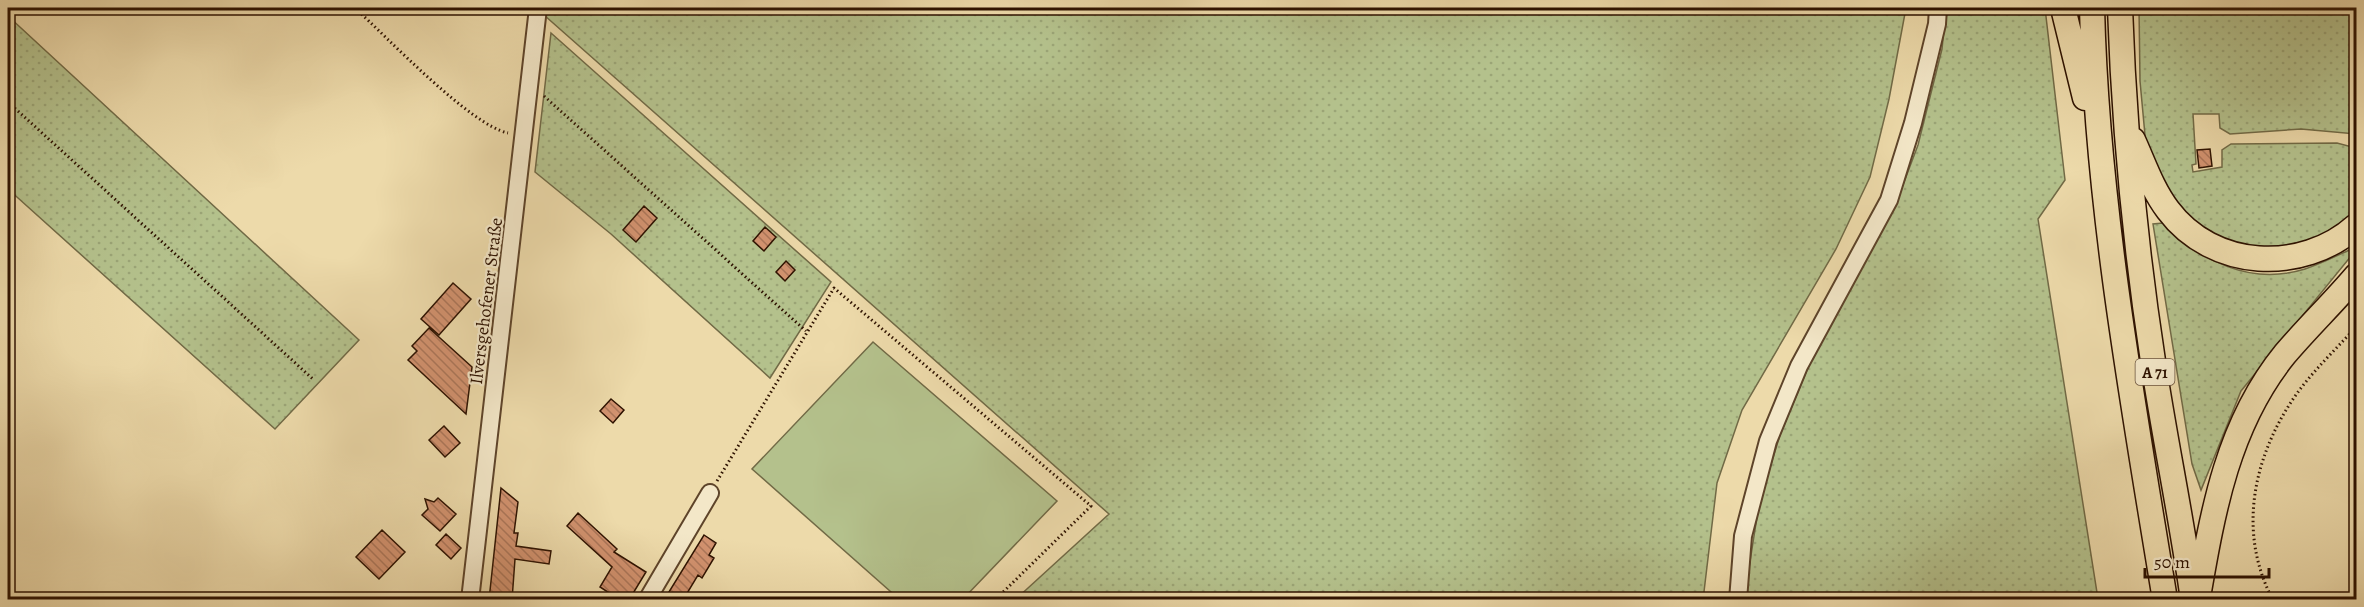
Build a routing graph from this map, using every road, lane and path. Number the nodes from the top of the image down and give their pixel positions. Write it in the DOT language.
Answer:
graph roads {
  1 [pos="355,8"];
  2 [pos="538,8"];
  3 [pos="1938,8"];
  4 [pos="2062,8"];
  5 [pos="2092,8"];
  6 [pos="2120,8"];
  7 [pos="544,96"];
  8 [pos="8,102"];
  9 [pos="2124,121"];
  10 [pos="523,136"];
  11 [pos="2099,158"];
  12 [pos="2356,226"];
  13 [pos="2356,276"];
  14 [pos="2356,327"];
  15 [pos="806,331"];
  16 [pos="314,380"];
  17 [pos="710,493"];
  18 [pos="470,600"];
  19 [pos="647,600"];
  20 [pos="995,600"];
  21 [pos="1738,600"];
  22 [pos="2165,600"];
  23 [pos="2193,600"];
  24 [pos="2198,600"];
  25 [pos="2273,600"];
  1 -- 10 [label="path"];
  2 -- 10 [label="street, Ilversgehofener Straße"];
  3 -- 21 [label="street"];
  4 -- 11 [label="highway"];
  5 -- 11 [label="highway, A 71"];
  6 -- 9 [label="highway, A 71"];
  7 -- 15 [label="path"];
  8 -- 16 [label="path"];
  9 -- 12 [label="highway"];
  9 -- 23 [label="highway, A 71"];
  10 -- 18 [label="street, Ilversgehofener Straße"];
  11 -- 22 [label="highway, A 71"];
  13 -- 24 [label="highway"];
  14 -- 25 [label="path"];
  15 -- 17 [label="path"];
  15 -- 20 [label="path"];
  17 -- 19 [label="street"];
}
